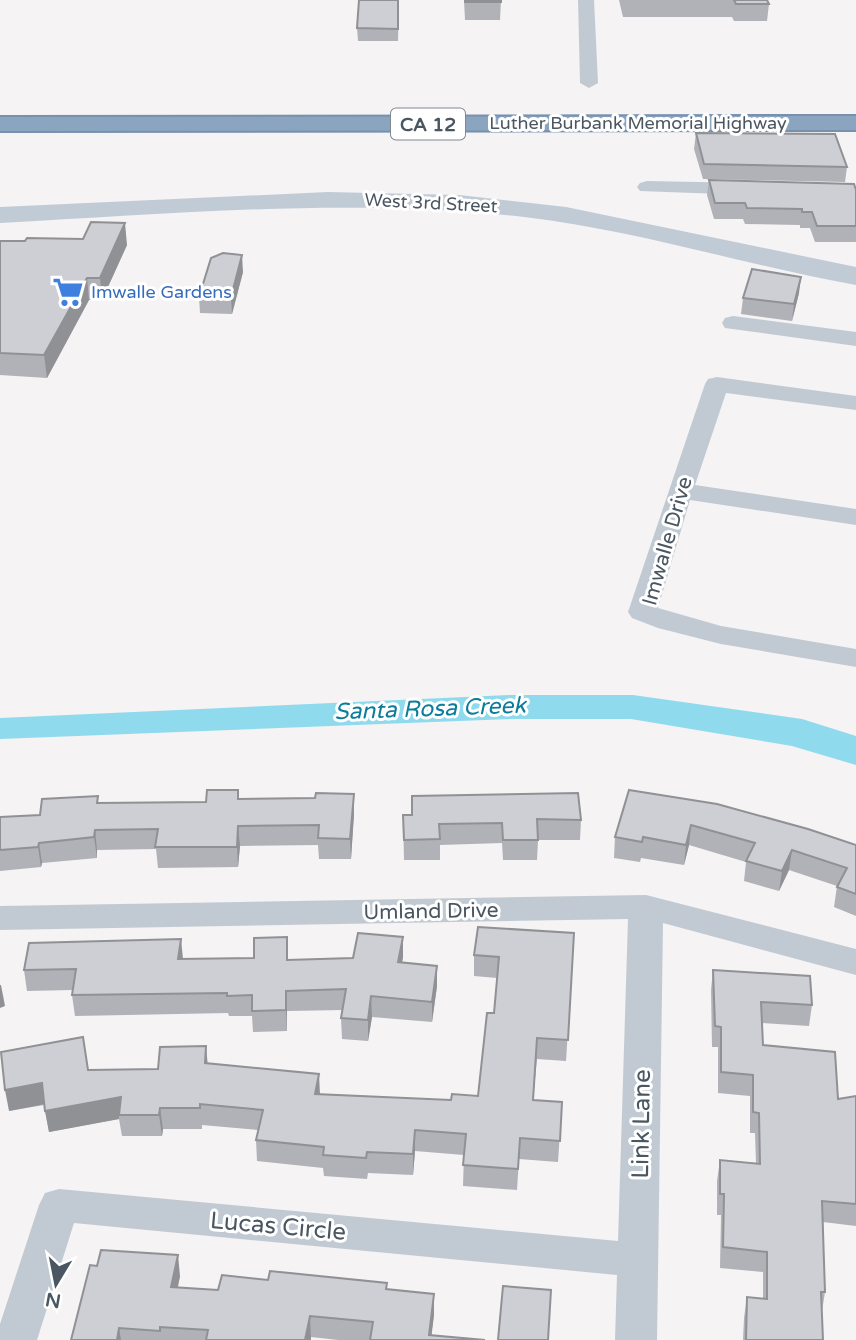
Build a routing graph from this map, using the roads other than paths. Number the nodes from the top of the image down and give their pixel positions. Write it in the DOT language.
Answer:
graph roads {
  1 [pos="586,0"];
  2 [pos="589,83"];
  3 [pos="856,101"];
  4 [pos="1,107"];
  5 [pos="856,123"];
  6 [pos="647,187"];
  7 [pos="768,190"];
  8 [pos="0,215"];
  9 [pos="856,276"];
  10 [pos="733,323"];
  11 [pos="856,339"];
  12 [pos="856,402"];
  13 [pos="680,491"];
  14 [pos="856,517"];
  15 [pos="856,658"];
  16 [pos="646,907"];
  17 [pos="0,918"];
  18 [pos="856,962"];
  19 [pos="638,1260"];
  20 [pos="16,1340"];
  21 [pos="636,1340"];
  1 -- 2 [label="street"];
  3 -- 4 [label="highway, Luther Burbank Memorial Highway / CA 12"];
  4 -- 5 [label="highway, Luther Burbank Memorial Highway / CA 12"];
  6 -- 7 [label="street"];
  8 -- 9 [label="main road, West 3rd Street"];
  10 -- 11 [label="street"];
  12 -- 13 [label="street, Imwalle Drive"];
  13 -- 14 [label="street"];
  13 -- 15 [label="street, Imwalle Drive"];
  16 -- 17 [label="street, Umland Drive"];
  16 -- 18 [label="street, Umland Drive"];
  16 -- 19 [label="street, Link Lane"];
  19 -- 20 [label="street, Lucas Circle"];
  19 -- 21 [label="street, Link Lane"];
}
